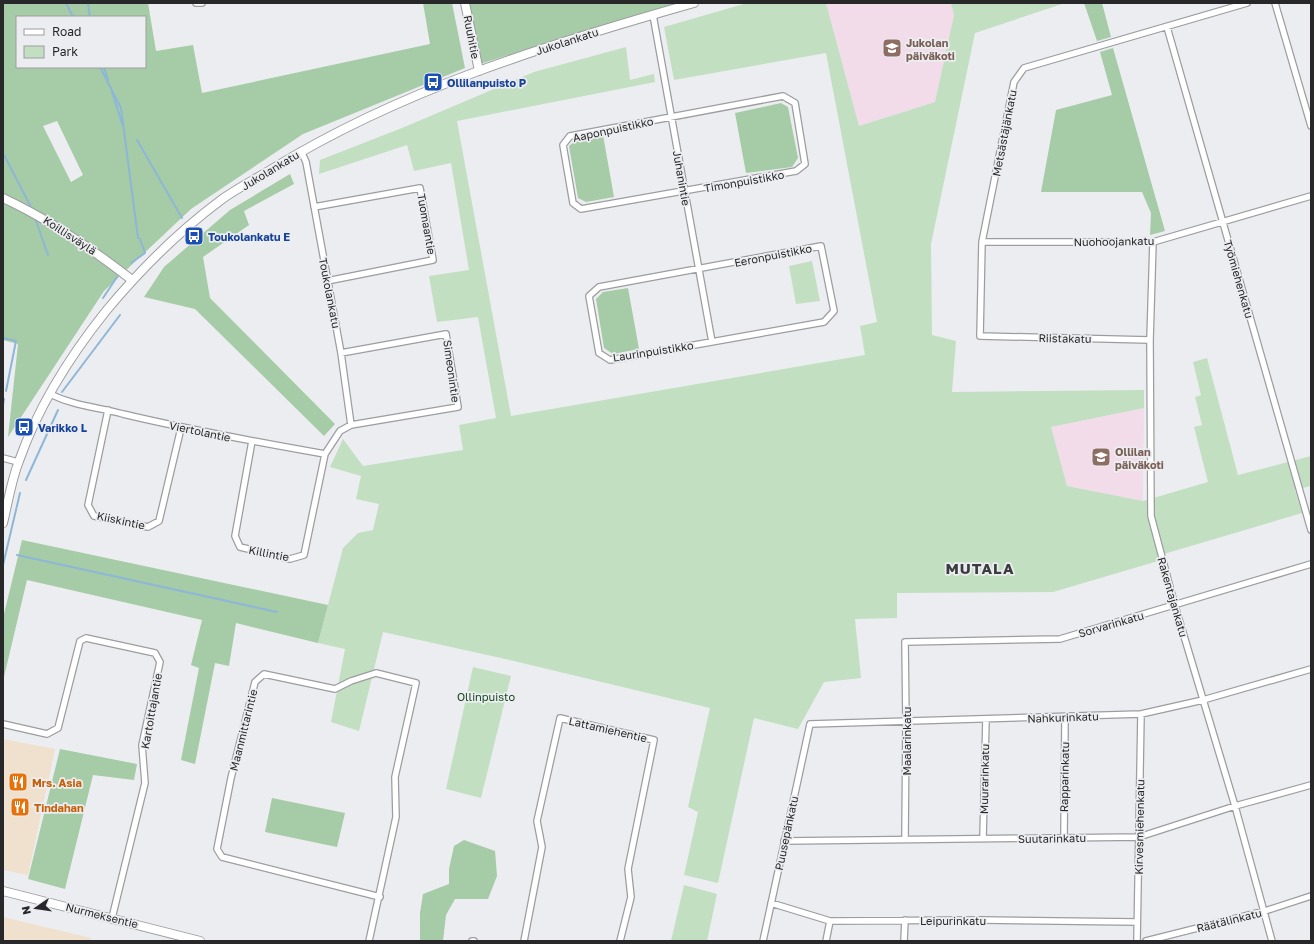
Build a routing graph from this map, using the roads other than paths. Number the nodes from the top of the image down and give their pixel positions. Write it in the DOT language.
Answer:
graph roads {
  1 [pos="196,3"];
  2 [pos="202,3"];
  3 [pos="465,3"];
  4 [pos="694,3"];
  5 [pos="1247,3"];
  6 [pos="1275,3"];
  7 [pos="653,15"];
  8 [pos="1167,27"];
  9 [pos="479,71"];
  10 [pos="671,117"];
  11 [pos="1311,126"];
  12 [pos="301,151"];
  13 [pos="684,192"];
  14 [pos="1311,196"];
  15 [pos="3,198"];
  16 [pos="314,207"];
  17 [pos="1223,221"];
  18 [pos="982,242"];
  19 [pos="1153,242"];
  20 [pos="699,269"];
  21 [pos="132,280"];
  22 [pos="327,281"];
  23 [pos="980,336"];
  24 [pos="1150,340"];
  25 [pos="712,342"];
  26 [pos="341,353"];
  27 [pos="50,394"];
  28 [pos="108,410"];
  29 [pos="351,425"];
  30 [pos="181,428"];
  31 [pos="252,441"];
  32 [pos="325,454"];
  33 [pos="3,458"];
  34 [pos="18,462"];
  35 [pos="3,524"];
  36 [pos="1311,530"];
  37 [pos="1311,564"];
  38 [pos="1175,606"];
  39 [pos="905,642"];
  40 [pos="1311,669"];
  41 [pos="1203,700"];
  42 [pos="1141,714"];
  43 [pos="1065,717"];
  44 [pos="986,719"];
  45 [pos="906,721"];
  46 [pos="3,724"];
  47 [pos="810,724"];
  48 [pos="1311,785"];
  49 [pos="1235,806"];
  50 [pos="1139,837"];
  51 [pos="983,838"];
  52 [pos="1064,838"];
  53 [pos="905,839"];
  54 [pos="784,841"];
  55 [pos="3,891"];
  56 [pos="1311,896"];
  57 [pos="380,897"];
  58 [pos="771,903"];
  59 [pos="1265,911"];
  60 [pos="112,918"];
  61 [pos="905,920"];
  62 [pos="830,921"];
  63 [pos="1137,922"];
  64 [pos="200,941"];
  65 [pos="369,941"];
  66 [pos="524,941"];
  67 [pos="620,941"];
  68 [pos="762,941"];
  69 [pos="826,941"];
  70 [pos="904,941"];
  71 [pos="1137,941"];
  72 [pos="1146,941"];
  73 [pos="1272,941"];
  1 -- 2 [label="street"];
  3 -- 9 [label="main road, Ruuhitie"];
  4 -- 7 [label="main road, Jukolankatu"];
  5 -- 8 [label="street, Metsästäjänkatu"];
  6 -- 11 [label="street"];
  7 -- 9 [label="main road, Jukolankatu"];
  7 -- 10 [label="street, Juhanintie"];
  8 -- 17 [label="street, Työmiehenkatu"];
  8 -- 18 [label="street, Metsästäjänkatu"];
  9 -- 12 [label="main road, Jukolankatu"];
  10 -- 13 [label="street, Juhanintie"];
  10 -- 13 [label="street, Aaponpuistikko"];
  10 -- 13 [label="street, Timonpuistikko"];
  12 -- 16 [label="street, Toukolankatu"];
  12 -- 21 [label="main road, Jukolankatu"];
  13 -- 20 [label="street, Juhanintie"];
  14 -- 17 [label="street, Nuohoojankatu"];
  15 -- 21 [label="main road, Koillisväylä"];
  16 -- 22 [label="street, Toukolankatu"];
  16 -- 22 [label="street, Tuomaantie"];
  17 -- 19 [label="street, Nuohoojankatu"];
  17 -- 36 [label="street, Työmiehenkatu"];
  18 -- 19 [label="street, Nuohoojankatu"];
  18 -- 23 [label="street, Metsästäjänkatu"];
  19 -- 24 [label="street, Rakentajankatu"];
  20 -- 25 [label="street, Juhanintie"];
  20 -- 25 [label="street, Laurinpuistikko"];
  20 -- 25 [label="street, Eeronpuistikko"];
  21 -- 27 [label="main road, Jukolankatu"];
  22 -- 26 [label="street, Toukolankatu"];
  23 -- 24 [label="street, Riistakatu"];
  24 -- 38 [label="street, Rakentajankatu"];
  26 -- 29 [label="street, Toukolankatu"];
  26 -- 29 [label="street, Simeonintie"];
  27 -- 28 [label="street, Viertolantie"];
  27 -- 34 [label="main road, Jukolankatu"];
  28 -- 30 [label="street, Viertolantie"];
  28 -- 30 [label="street, Kiiskintie"];
  29 -- 32 [label="street"];
  30 -- 31 [label="street, Viertolantie"];
  31 -- 32 [label="street, Viertolantie"];
  31 -- 32 [label="street, Killintie"];
  33 -- 34 [label="street"];
  34 -- 35 [label="main road, Jukolankatu"];
  37 -- 38 [label="street, Sorvarinkatu"];
  38 -- 39 [label="street, Sorvarinkatu"];
  38 -- 41 [label="street, Rakentajankatu"];
  39 -- 45 [label="street, Maalarinkatu"];
  40 -- 41 [label="street, Nahkurinkatu"];
  41 -- 42 [label="street, Nahkurinkatu"];
  41 -- 49 [label="street, Rakentajankatu"];
  42 -- 43 [label="street, Nahkurinkatu"];
  42 -- 50 [label="street, Kirvesmiehenkatu"];
  43 -- 44 [label="street, Nahkurinkatu"];
  43 -- 52 [label="street, Rapparinkatu"];
  44 -- 45 [label="street, Nahkurinkatu"];
  44 -- 51 [label="street, Muurarinkatu"];
  45 -- 47 [label="street, Nahkurinkatu"];
  45 -- 53 [label="street, Maalarinkatu"];
  46 -- 60 [label="street, Kartoittajantie"];
  47 -- 54 [label="street, Puusepänkatu"];
  48 -- 49 [label="street, Suutarinkatu"];
  49 -- 50 [label="street, Suutarinkatu"];
  49 -- 59 [label="street, Rakentajankatu"];
  50 -- 52 [label="street, Suutarinkatu"];
  50 -- 63 [label="street, Kirvesmiehenkatu"];
  51 -- 52 [label="street, Suutarinkatu"];
  51 -- 53 [label="street, Suutarinkatu"];
  53 -- 54 [label="street, Suutarinkatu"];
  54 -- 58 [label="street, Puusepänkatu"];
  55 -- 60 [label="main road, Nurmeksentie"];
  56 -- 59 [label="street, Räätälinkatu"];
  57 -- 57 [label="street, Maanmittarintie"];
  57 -- 65 [label="street, Maanmittarintie"];
  58 -- 62 [label="street, Leipurinkatu"];
  58 -- 68 [label="street, Puusepänkatu"];
  59 -- 72 [label="street, Räätälinkatu"];
  59 -- 73 [label="street, Rakentajankatu"];
  60 -- 64 [label="main road, Nurmeksentie"];
  61 -- 62 [label="street, Leipurinkatu"];
  61 -- 63 [label="street, Leipurinkatu"];
  61 -- 70 [label="street"];
  62 -- 69 [label="street"];
  63 -- 71 [label="street, Kirvesmiehenkatu"];
  66 -- 67 [label="street, Lattamiehentie"];
}
